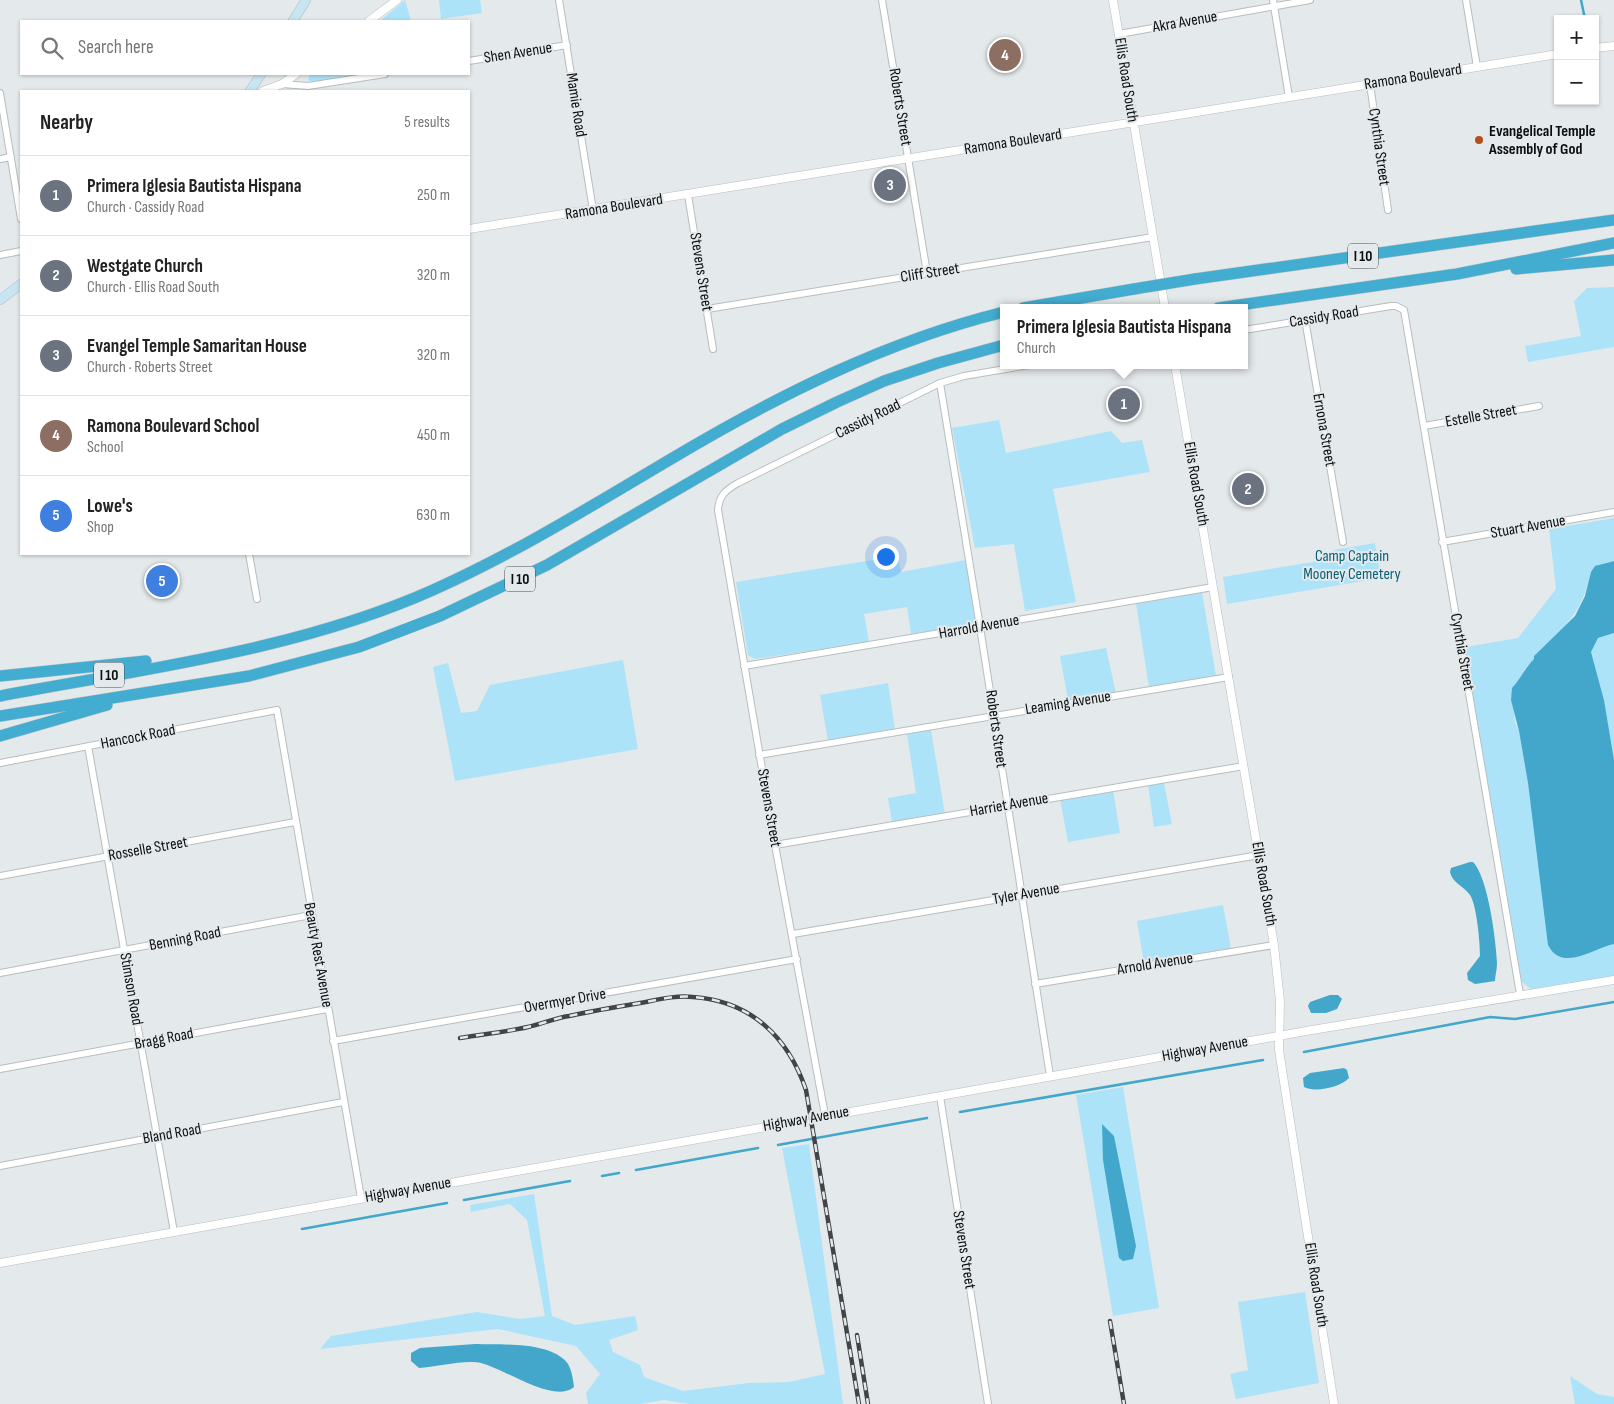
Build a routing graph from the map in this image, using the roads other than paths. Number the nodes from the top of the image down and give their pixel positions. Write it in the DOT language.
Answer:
graph roads {
  1 [pos="306,0"];
  2 [pos="397,0"];
  3 [pos="559,0"];
  4 [pos="882,0"];
  5 [pos="1113,0"];
  6 [pos="1310,0"];
  7 [pos="1466,0"];
  8 [pos="1273,3"];
  9 [pos="294,20"];
  10 [pos="370,20"];
  11 [pos="1119,34"];
  12 [pos="567,45"];
  13 [pos="1614,46"];
  14 [pos="1599,48"];
  15 [pos="1554,55"];
  16 [pos="470,61"];
  17 [pos="1476,68"];
  18 [pos="260,75"];
  19 [pos="295,75"];
  20 [pos="379,75"];
  21 [pos="282,84"];
  22 [pos="1370,84"];
  23 [pos="253,90"];
  24 [pos="266,90"];
  25 [pos="0,93"];
  26 [pos="1289,97"];
  27 [pos="1133,122"];
  28 [pos="12,157"];
  29 [pos="0,159"];
  30 [pos="908,159"];
  31 [pos="688,195"];
  32 [pos="593,210"];
  33 [pos="1388,210"];
  34 [pos="20,212"];
  35 [pos="1614,220"];
  36 [pos="470,229"];
  37 [pos="1153,237"];
  38 [pos="1614,242"];
  39 [pos="20,251"];
  40 [pos="0,255"];
  41 [pos="1614,260"];
  42 [pos="927,273"];
  43 [pos="1456,274"];
  44 [pos="20,285"];
  45 [pos="0,300"];
  46 [pos="1046,304"];
  47 [pos="1164,304"];
  48 [pos="1246,304"];
  49 [pos="707,309"];
  50 [pos="1404,310"];
  51 [pos="1000,313"];
  52 [pos="1305,319"];
  53 [pos="1248,329"];
  54 [pos="1000,346"];
  55 [pos="713,349"];
  56 [pos="1005,369"];
  57 [pos="1176,369"];
  58 [pos="940,383"];
  59 [pos="1539,406"];
  60 [pos="1424,426"];
  61 [pos="719,500"];
  62 [pos="1614,512"];
  63 [pos="1343,542"];
  64 [pos="1442,542"];
  65 [pos="249,555"];
  66 [pos="1213,587"];
  67 [pos="257,600"];
  68 [pos="980,627"];
  69 [pos="218,654"];
  70 [pos="744,666"];
  71 [pos="0,676"];
  72 [pos="1229,677"];
  73 [pos="154,692"];
  74 [pos="0,696"];
  75 [pos="277,710"];
  76 [pos="994,715"];
  77 [pos="0,716"];
  78 [pos="0,736"];
  79 [pos="88,746"];
  80 [pos="759,755"];
  81 [pos="0,763"];
  82 [pos="1244,766"];
  83 [pos="1007,805"];
  84 [pos="296,822"];
  85 [pos="775,845"];
  86 [pos="1259,855"];
  87 [pos="107,857"];
  88 [pos="0,876"];
  89 [pos="1022,895"];
  90 [pos="311,915"];
  91 [pos="792,934"];
  92 [pos="1274,944"];
  93 [pos="124,950"];
  94 [pos="797,959"];
  95 [pos="0,973"];
  96 [pos="1614,980"];
  97 [pos="1035,984"];
  98 [pos="1520,994"];
  99 [pos="327,1009"];
  100 [pos="1279,1036"];
  101 [pos="333,1041"];
  102 [pos="140,1044"];
  103 [pos="0,1069"];
  104 [pos="1050,1076"];
  105 [pos="940,1096"];
  106 [pos="343,1102"];
  107 [pos="825,1116"];
  108 [pos="157,1136"];
  109 [pos="0,1166"];
  110 [pos="361,1198"];
  111 [pos="174,1232"];
  112 [pos="0,1264"];
  113 [pos="988,1404"];
  114 [pos="1334,1404"];
  1 -- 9 [label="main road"];
  2 -- 10 [label="street"];
  3 -- 12 [label="street, Mamie Road"];
  4 -- 30 [label="street, Roberts Street"];
  5 -- 11 [label="street, Ellis Road South"];
  6 -- 8 [label="street, Akra Avenue"];
  7 -- 17 [label="street"];
  8 -- 11 [label="street, Akra Avenue"];
  8 -- 26 [label="street"];
  11 -- 27 [label="street, Ellis Road South"];
  12 -- 16 [label="street, Shen Avenue"];
  12 -- 32 [label="street, Mamie Road"];
  13 -- 14 [label="street"];
  15 -- 17 [label="street, Ramona Boulevard"];
  17 -- 22 [label="street, Ramona Boulevard"];
  18 -- 23 [label="main road"];
  19 -- 21 [label="street"];
  20 -- 21 [label="street"];
  21 -- 24 [label="street"];
  22 -- 26 [label="street, Ramona Boulevard"];
  22 -- 33 [label="street, Cynthia Street"];
  25 -- 28 [label="street"];
  26 -- 27 [label="street, Ramona Boulevard"];
  27 -- 30 [label="street, Ramona Boulevard"];
  27 -- 37 [label="street, Ellis Road South"];
  28 -- 29 [label="street"];
  28 -- 34 [label="street"];
  30 -- 31 [label="street, Ramona Boulevard"];
  30 -- 42 [label="street, Roberts Street"];
  31 -- 32 [label="street, Ramona Boulevard"];
  31 -- 49 [label="street, Stevens Street"];
  32 -- 36 [label="street, Ramona Boulevard"];
  35 -- 46 [label="highway, I 10, bridge"];
  37 -- 42 [label="street, Cliff Street"];
  37 -- 47 [label="street, Ellis Road South"];
  38 -- 43 [label="highway, I 10"];
  39 -- 40 [label="street"];
  41 -- 43 [label="highway"];
  42 -- 49 [label="street, Cliff Street"];
  43 -- 48 [label="highway, I 10"];
  44 -- 45 [label="main road"];
  49 -- 55 [label="street, Stevens Street"];
  50 -- 52 [label="street, Cassidy Road"];
  50 -- 60 [label="street, Cynthia Street"];
  51 -- 69 [label="highway, I 10"];
  52 -- 53 [label="street, Cassidy Road"];
  52 -- 63 [label="street, Ernona Street"];
  54 -- 73 [label="highway, I 10"];
  56 -- 58 [label="street, Cassidy Road"];
  57 -- 66 [label="street, Ellis Road South"];
  58 -- 61 [label="street, Cassidy Road"];
  58 -- 68 [label="street, Roberts Street"];
  59 -- 60 [label="street, Estelle Street"];
  60 -- 64 [label="street, Cynthia Street"];
  61 -- 70 [label="street, Stevens Street"];
  62 -- 64 [label="street, Stuart Avenue"];
  64 -- 98 [label="street, Cynthia Street"];
  65 -- 67 [label="street"];
  66 -- 68 [label="street, Harrold Avenue"];
  66 -- 72 [label="street, Ellis Road South"];
  68 -- 70 [label="street, Harrold Avenue"];
  68 -- 76 [label="street, Roberts Street"];
  69 -- 71 [label="highway"];
  69 -- 74 [label="highway, I 10"];
  70 -- 80 [label="street, Stevens Street"];
  72 -- 76 [label="street, Leaming Avenue"];
  72 -- 82 [label="street, Ellis Road South"];
  73 -- 77 [label="highway, I 10"];
  73 -- 78 [label="highway"];
  75 -- 79 [label="street, Hancock Road"];
  75 -- 84 [label="street, Beauty Rest Avenue"];
  76 -- 80 [label="street, Leaming Avenue"];
  76 -- 83 [label="street, Roberts Street"];
  79 -- 81 [label="street, Hancock Road"];
  79 -- 87 [label="street, Stimson Road"];
  80 -- 85 [label="street, Stevens Street"];
  82 -- 83 [label="street, Harriet Avenue"];
  82 -- 86 [label="street, Ellis Road South"];
  83 -- 85 [label="street, Harriet Avenue"];
  83 -- 89 [label="street, Roberts Street"];
  84 -- 87 [label="street, Rosselle Street"];
  84 -- 90 [label="street, Beauty Rest Avenue"];
  85 -- 91 [label="street, Stevens Street"];
  86 -- 89 [label="street, Tyler Avenue"];
  86 -- 92 [label="street, Ellis Road South"];
  87 -- 88 [label="street, Rosselle Street"];
  87 -- 93 [label="street, Stimson Road"];
  89 -- 91 [label="street, Tyler Avenue"];
  89 -- 97 [label="street, Roberts Street"];
  90 -- 93 [label="street, Benning Road"];
  90 -- 99 [label="street, Beauty Rest Avenue"];
  91 -- 94 [label="street, Stevens Street"];
  92 -- 97 [label="street, Arnold Avenue"];
  92 -- 100 [label="street, Ellis Road South"];
  93 -- 95 [label="street, Benning Road"];
  93 -- 102 [label="street, Stimson Road"];
  94 -- 101 [label="street, Overmyer Drive"];
  94 -- 107 [label="street, Stevens Street"];
  96 -- 98 [label="street, Highway Avenue"];
  97 -- 104 [label="street, Roberts Street"];
  98 -- 100 [label="street, Highway Avenue"];
  99 -- 101 [label="street, Beauty Rest Avenue"];
  99 -- 102 [label="street, Bragg Road"];
  100 -- 104 [label="street, Highway Avenue"];
  100 -- 114 [label="street, Ellis Road South"];
  101 -- 106 [label="street, Beauty Rest Avenue"];
  102 -- 103 [label="street, Bragg Road"];
  102 -- 108 [label="street, Stimson Road"];
  104 -- 105 [label="street, Highway Avenue"];
  105 -- 107 [label="street, Highway Avenue"];
  105 -- 113 [label="street, Stevens Street"];
  106 -- 108 [label="street, Bland Road"];
  106 -- 110 [label="street, Beauty Rest Avenue"];
  107 -- 110 [label="street, Highway Avenue"];
  108 -- 109 [label="street, Bland Road"];
  108 -- 111 [label="street, Stimson Road"];
  110 -- 111 [label="street, Highway Avenue"];
  111 -- 112 [label="street, Highway Avenue"];
}
